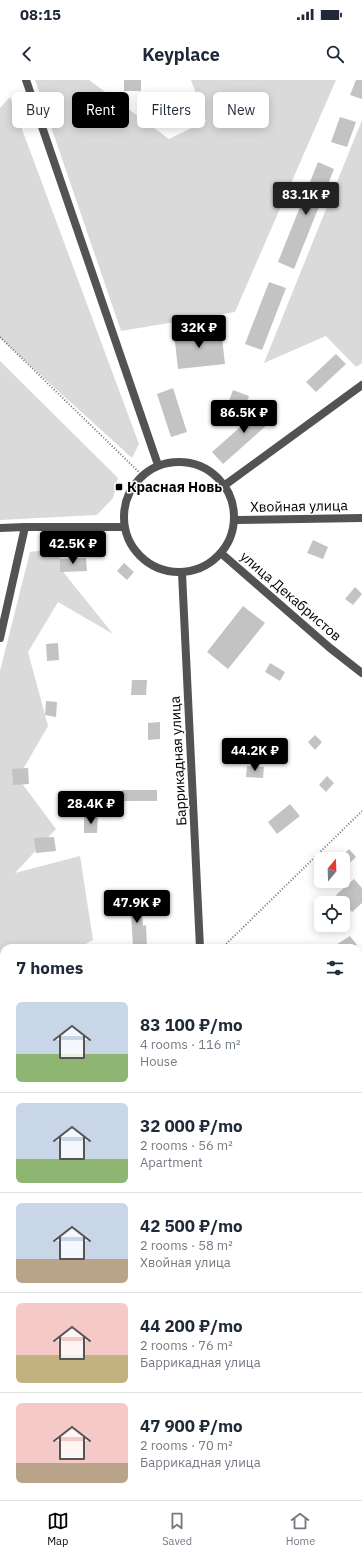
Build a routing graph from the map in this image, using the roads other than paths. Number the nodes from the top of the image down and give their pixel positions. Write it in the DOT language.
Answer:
graph roads {
  1 [pos="26,80"];
  2 [pos="362,385"];
  3 [pos="158,466"];
  4 [pos="225,485"];
  5 [pos="362,518"];
  6 [pos="235,520"];
  7 [pos="25,527"];
  8 [pos="124,527"];
  9 [pos="0,528"];
  10 [pos="222,554"];
  11 [pos="182,573"];
  12 [pos="0,638"];
  13 [pos="362,673"];
  14 [pos="200,944"];
  1 -- 3 [label="street"];
  2 -- 4 [label="street"];
  3 -- 4 [label="street"];
  3 -- 8 [label="street"];
  4 -- 6 [label="street"];
  5 -- 6 [label="street, Хвойная улица"];
  6 -- 10 [label="street"];
  7 -- 8 [label="street"];
  7 -- 9 [label="street"];
  7 -- 12 [label="street"];
  8 -- 11 [label="street"];
  10 -- 11 [label="street"];
  10 -- 13 [label="street, улица Декабристов"];
  11 -- 14 [label="street, Баррикадная улица"];
}
